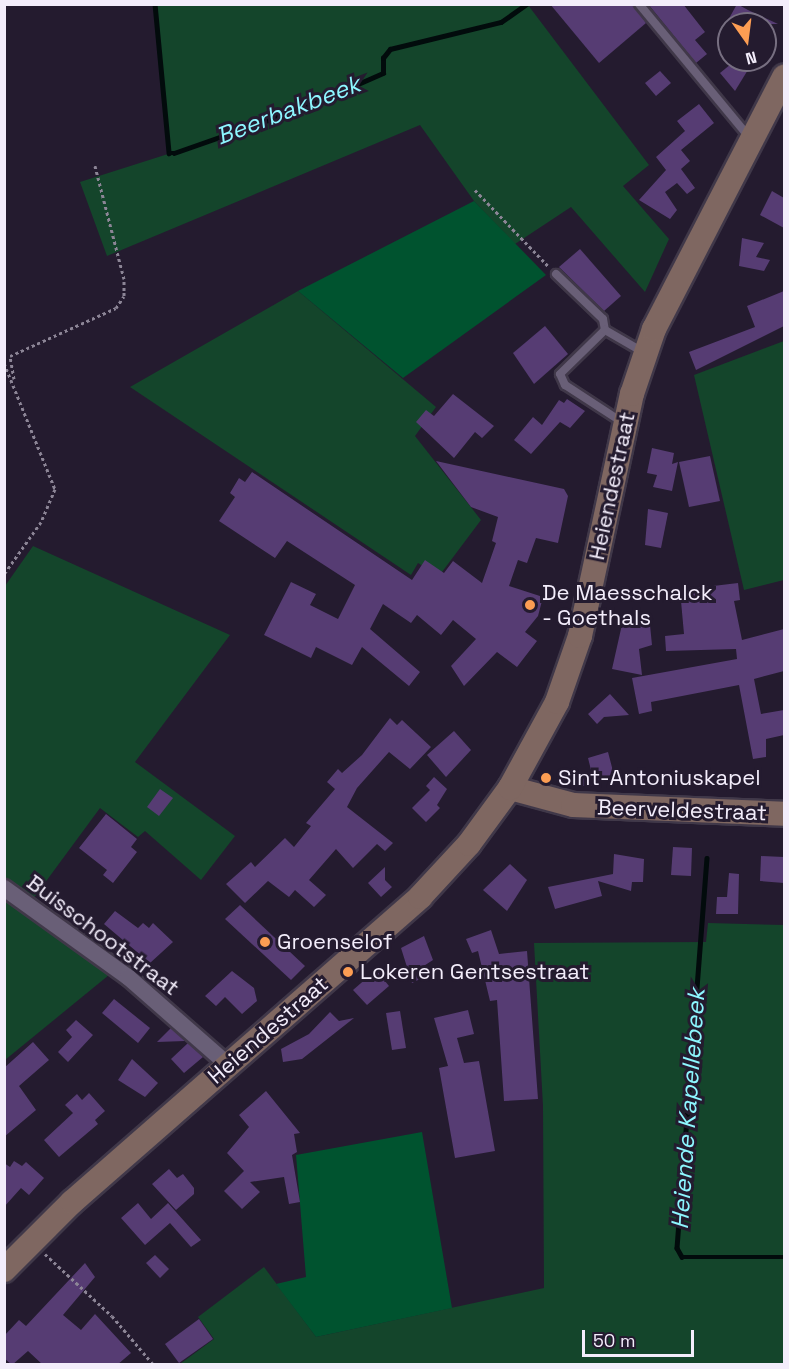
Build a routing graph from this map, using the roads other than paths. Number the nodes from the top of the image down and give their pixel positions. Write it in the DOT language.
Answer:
graph roads {
  1 [pos="639,4"];
  2 [pos="784,77"];
  3 [pos="751,140"];
  4 [pos="556,274"];
  5 [pos="605,330"];
  6 [pos="645,354"];
  7 [pos="625,424"];
  8 [pos="510,788"];
  9 [pos="784,814"];
  10 [pos="4,888"];
  11 [pos="228,1065"];
  12 [pos="4,1270"];
  1 -- 3 [label="lane"];
  2 -- 3 [label="main road, Heiendestraat"];
  3 -- 6 [label="main road, Heiendestraat"];
  4 -- 5 [label="lane"];
  5 -- 6 [label="lane"];
  5 -- 7 [label="lane"];
  6 -- 7 [label="main road, Heiendestraat"];
  7 -- 8 [label="main road, Heiendestraat"];
  8 -- 9 [label="main road, Beerveldestraat"];
  8 -- 11 [label="main road, Heiendestraat"];
  10 -- 11 [label="street, Buisschootstraat"];
  11 -- 12 [label="main road, Heiendestraat"];
}
